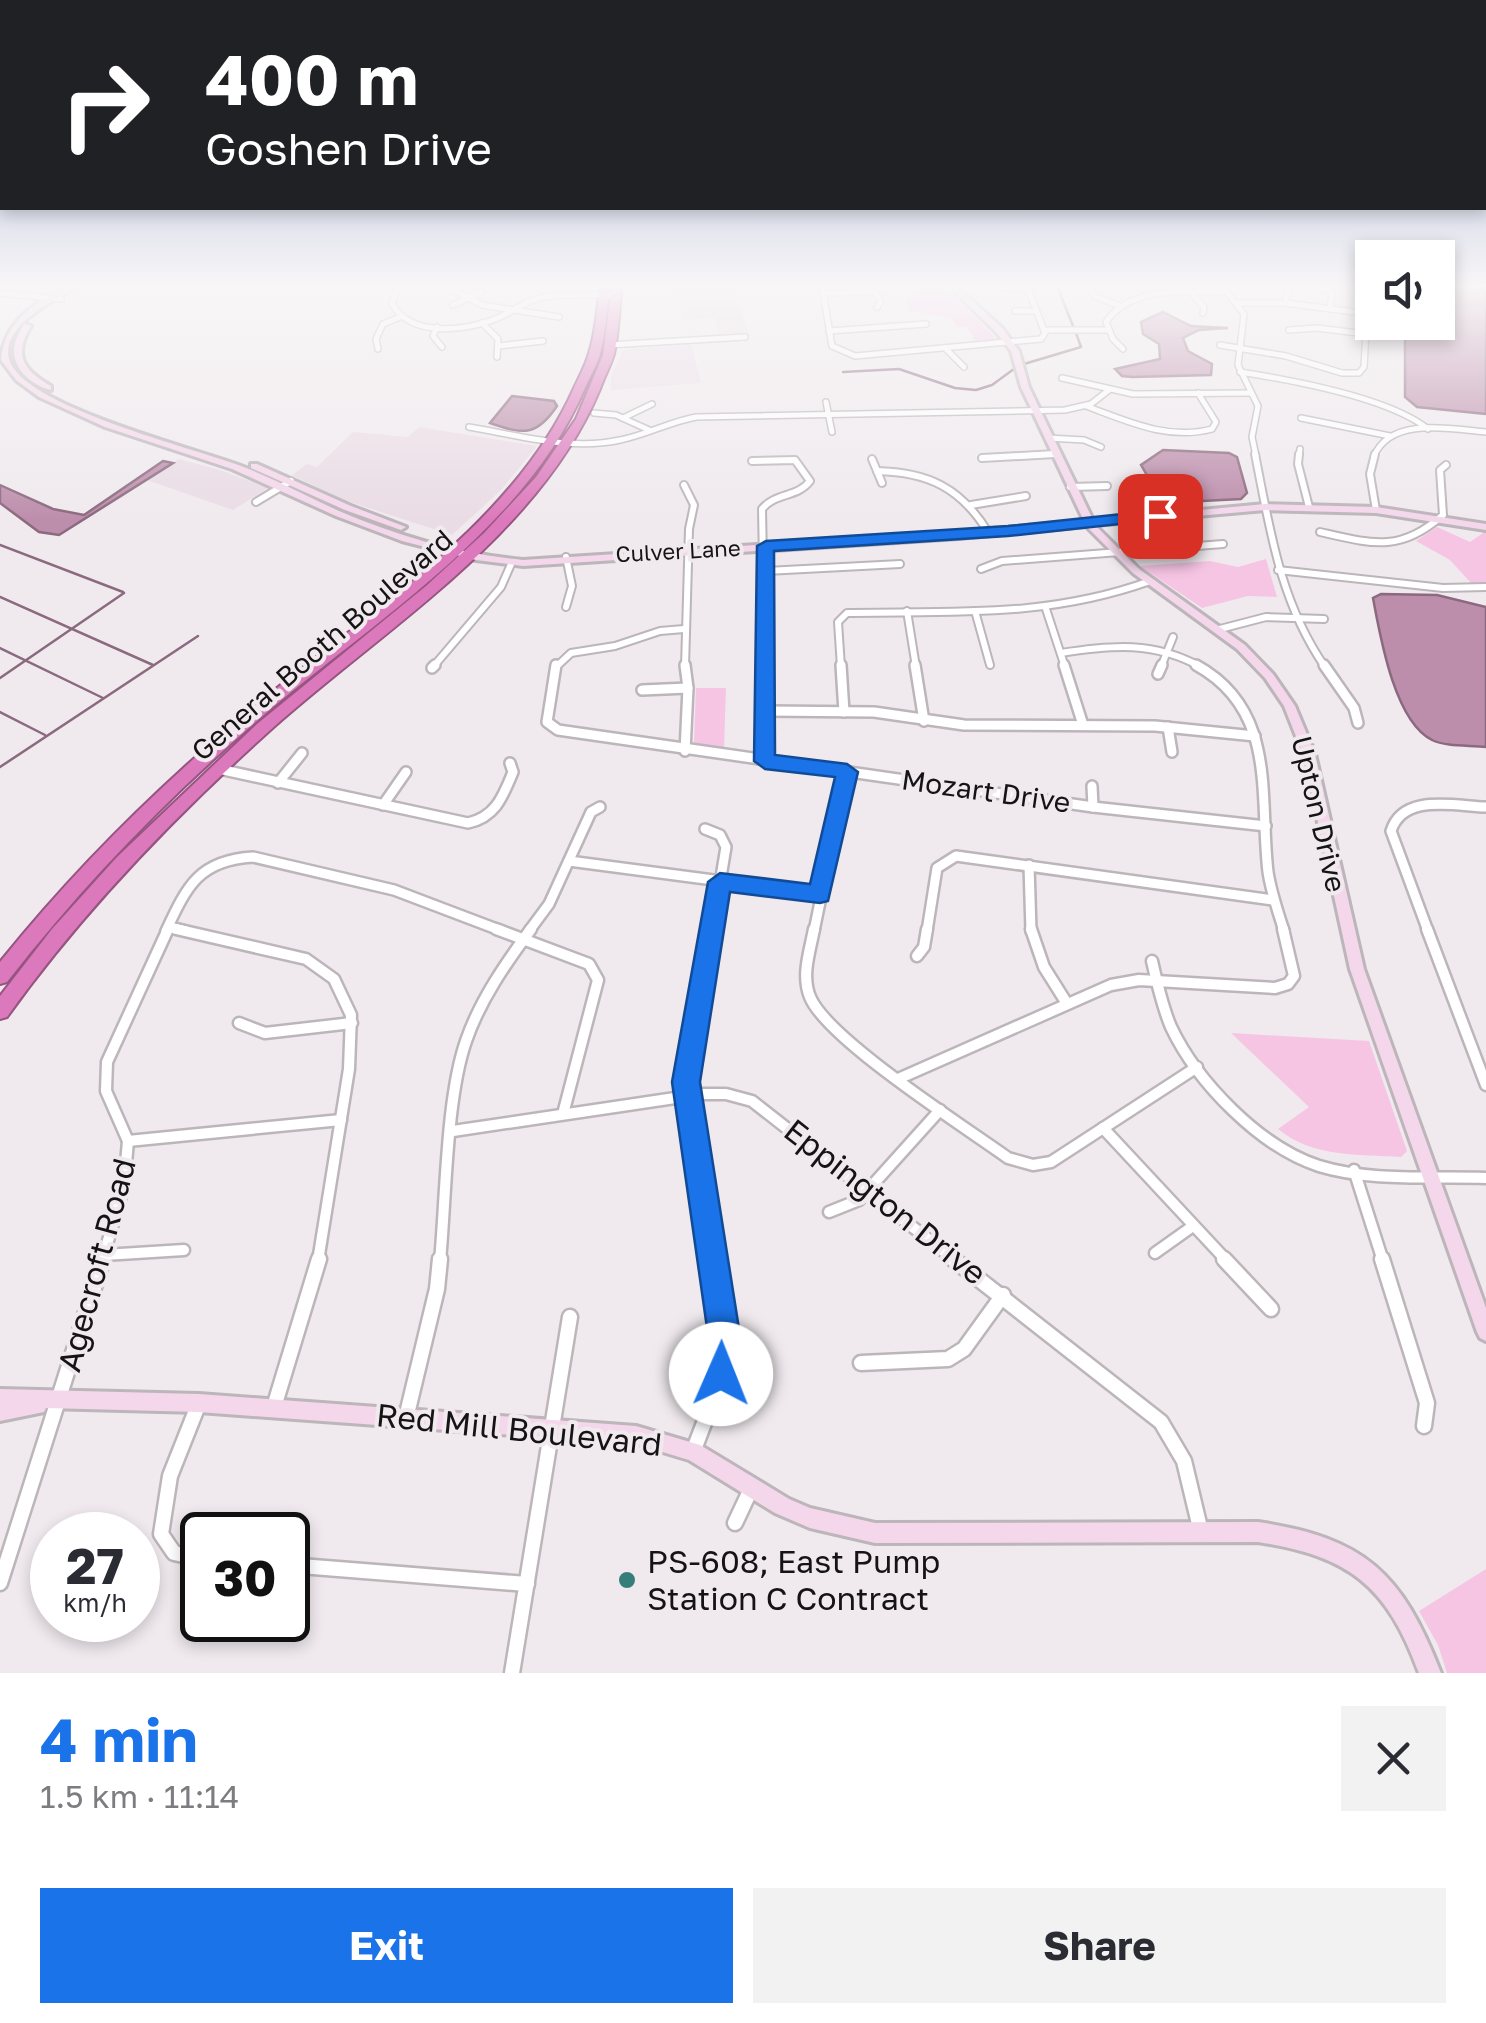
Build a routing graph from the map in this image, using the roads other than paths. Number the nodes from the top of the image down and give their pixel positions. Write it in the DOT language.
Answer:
graph roads {
  1 [pos="8,364"];
  2 [pos="595,364"];
  3 [pos="601,364"];
  4 [pos="961,364"];
  5 [pos="1018,364"];
  6 [pos="1240,364"];
  7 [pos="1315,364"];
  8 [pos="1364,364"];
  9 [pos="964,367"];
  10 [pos="1240,372"];
  11 [pos="1062,378"];
  12 [pos="1110,390"];
  13 [pos="1251,393"];
  14 [pos="1198,394"];
  15 [pos="826,402"];
  16 [pos="652,404"];
  17 [pos="1086,406"];
  18 [pos="1036,410"];
  19 [pos="594,413"];
  20 [pos="829,415"];
  21 [pos="623,418"];
  22 [pos="1301,418"];
  23 [pos="469,428"];
  24 [pos="1428,429"];
  25 [pos="649,430"];
  26 [pos="832,432"];
  27 [pos="1486,432"];
  28 [pos="1390,436"];
  29 [pos="1048,438"];
  30 [pos="550,441"];
  31 [pos="566,442"];
  32 [pos="1101,447"];
  33 [pos="1300,449"];
  34 [pos="1055,454"];
  35 [pos="982,458"];
  36 [pos="872,459"];
  37 [pos="752,462"];
  38 [pos="1446,465"];
  39 [pos="877,471"];
  40 [pos="882,483"];
  41 [pos="287,484"];
  42 [pos="684,485"];
  43 [pos="1070,486"];
  44 [pos="1106,486"];
  45 [pos="1026,496"];
  46 [pos="256,502"];
  47 [pos="971,505"];
  48 [pos="1310,507"];
  49 [pos="1265,508"];
  50 [pos="1376,510"];
  51 [pos="1441,518"];
  52 [pos="1088,522"];
  53 [pos="1486,527"];
  54 [pos="986,529"];
  55 [pos="1320,532"];
  56 [pos="1223,544"];
  57 [pos="766,546"];
  58 [pos="463,549"];
  59 [pos="1112,550"];
  60 [pos="690,551"];
  61 [pos="566,558"];
  62 [pos="534,560"];
  63 [pos="512,562"];
  64 [pos="900,564"];
  65 [pos="982,569"];
  66 [pos="1278,570"];
  67 [pos="766,571"];
  68 [pos="1150,581"];
  69 [pos="1486,587"];
  70 [pos="566,608"];
  71 [pos="1046,609"];
  72 [pos="975,610"];
  73 [pos="907,611"];
  74 [pos="1296,618"];
  75 [pos="1324,619"];
  76 [pos="684,629"];
  77 [pos="1220,629"];
  78 [pos="1174,637"];
  79 [pos="1168,651"];
  80 [pos="1061,653"];
  81 [pos="990,664"];
  82 [pos="432,668"];
  83 [pos="1158,674"];
  84 [pos="688,688"];
  85 [pos="642,690"];
  86 [pos="766,711"];
  87 [pos="844,712"];
  88 [pos="924,721"];
  89 [pos="1358,723"];
  90 [pos="1084,725"];
  91 [pos="1168,728"];
  92 [pos="1255,736"];
  93 [pos="684,751"];
  94 [pos="1172,752"];
  95 [pos="302,754"];
  96 [pos="765,761"];
  97 [pos="510,763"];
  98 [pos="220,770"];
  99 [pos="406,772"];
  100 [pos="847,772"];
  101 [pos="278,783"];
  102 [pos="1092,786"];
  103 [pos="383,806"];
  104 [pos="1093,806"];
  105 [pos="600,807"];
  106 [pos="1486,807"];
  107 [pos="1266,826"];
  108 [pos="705,829"];
  109 [pos="569,861"];
  110 [pos="1029,866"];
  111 [pos="720,882"];
  112 [pos="820,894"];
  113 [pos="1274,900"];
  114 [pos="168,927"];
  115 [pos="524,938"];
  116 [pos="916,956"];
  117 [pos="1152,961"];
  118 [pos="0,976"];
  119 [pos="1157,980"];
  120 [pos="1066,1002"];
  121 [pos="0,1011"];
  122 [pos="239,1023"];
  123 [pos="352,1024"];
  124 [pos="1197,1067"];
  125 [pos="898,1079"];
  126 [pos="1486,1085"];
  127 [pos="688,1096"];
  128 [pos="940,1110"];
  129 [pos="563,1114"];
  130 [pos="341,1120"];
  131 [pos="1103,1128"];
  132 [pos="452,1131"];
  133 [pos="128,1141"];
  134 [pos="1354,1170"];
  135 [pos="1433,1175"];
  136 [pos="1486,1178"];
  137 [pos="868,1188"];
  138 [pos="829,1212"];
  139 [pos="1193,1226"];
  140 [pos="184,1250"];
  141 [pos="1156,1253"];
  142 [pos="104,1255"];
  143 [pos="1003,1294"];
  144 [pos="1271,1309"];
  145 [pos="570,1317"];
  146 [pos="1486,1332"];
  147 [pos="862,1363"];
  148 [pos="0,1398"];
  149 [pos="60,1402"];
  150 [pos="199,1403"];
  151 [pos="274,1408"];
  152 [pos="0,1412"];
  153 [pos="406,1418"];
  154 [pos="1424,1426"];
  155 [pos="552,1429"];
  156 [pos="693,1452"];
  157 [pos="752,1487"];
  158 [pos="735,1522"];
  159 [pos="1201,1532"];
  160 [pos="180,1555"];
  161 [pos="310,1568"];
  162 [pos="0,1583"];
  163 [pos="527,1584"];
  164 [pos="512,1673"];
  165 [pos="1430,1673"];
  1 -- 41 [label="street"];
  2 -- 30 [label="highway, General Booth Boulevard"];
  3 -- 31 [label="highway, General Booth Boulevard"];
  4 -- 9 [label="street"];
  5 -- 18 [label="street, Upton Drive"];
  6 -- 10 [label="street"];
  7 -- 8 [label="street"];
  10 -- 13 [label="street"];
  10 -- 24 [label="street"];
  11 -- 12 [label="street"];
  12 -- 14 [label="street"];
  12 -- 17 [label="street"];
  13 -- 14 [label="street"];
  13 -- 49 [label="street"];
  14 -- 17 [label="street"];
  15 -- 20 [label="street"];
  16 -- 21 [label="street"];
  17 -- 18 [label="street"];
  18 -- 20 [label="street"];
  18 -- 29 [label="street, Upton Drive"];
  19 -- 21 [label="street"];
  20 -- 25 [label="street"];
  20 -- 26 [label="street"];
  21 -- 25 [label="street"];
  22 -- 28 [label="street"];
  23 -- 30 [label="street"];
  24 -- 27 [label="street"];
  24 -- 28 [label="street"];
  25 -- 31 [label="street"];
  28 -- 50 [label="street"];
  29 -- 32 [label="street"];
  29 -- 34 [label="street, Upton Drive"];
  30 -- 31 [label="street"];
  30 -- 58 [label="highway, General Booth Boulevard"];
  31 -- 58 [label="highway, General Booth Boulevard"];
  33 -- 48 [label="street"];
  34 -- 35 [label="street"];
  34 -- 43 [label="street, Upton Drive"];
  36 -- 39 [label="street"];
  37 -- 57 [label="street"];
  38 -- 51 [label="street"];
  39 -- 40 [label="street"];
  39 -- 47 [label="street"];
  41 -- 46 [label="street"];
  41 -- 58 [label="street"];
  42 -- 60 [label="street"];
  43 -- 44 [label="street"];
  43 -- 52 [label="street, Upton Drive"];
  45 -- 47 [label="street"];
  47 -- 54 [label="street"];
  48 -- 49 [label="street, Culver Lane"];
  48 -- 50 [label="street, Culver Lane"];
  49 -- 52 [label="street, Culver Lane"];
  49 -- 66 [label="street"];
  50 -- 51 [label="street, Culver Lane"];
  51 -- 53 [label="street, Culver Lane"];
  51 -- 55 [label="street"];
  52 -- 54 [label="street, Culver Lane"];
  52 -- 59 [label="street, Upton Drive"];
  54 -- 57 [label="street, Culver Lane"];
  56 -- 59 [label="street"];
  57 -- 60 [label="street, Culver Lane"];
  57 -- 67 [label="street"];
  58 -- 62 [label="street, Culver Lane"];
  58 -- 63 [label="street, Culver Lane"];
  58 -- 98 [label="highway, General Booth Boulevard"];
  58 -- 118 [label="highway, General Booth Boulevard"];
  59 -- 65 [label="street"];
  59 -- 68 [label="street, Upton Drive"];
  60 -- 61 [label="street, Culver Lane"];
  60 -- 76 [label="street"];
  61 -- 62 [label="street, Culver Lane"];
  61 -- 70 [label="street"];
  62 -- 63 [label="street, Culver Lane"];
  63 -- 82 [label="street"];
  64 -- 67 [label="street"];
  66 -- 69 [label="street"];
  66 -- 74 [label="street"];
  67 -- 86 [label="street"];
  68 -- 71 [label="street"];
  68 -- 77 [label="street, Upton Drive"];
  71 -- 72 [label="street"];
  71 -- 80 [label="street"];
  72 -- 73 [label="street"];
  72 -- 81 [label="street"];
  73 -- 87 [label="street"];
  73 -- 88 [label="street"];
  74 -- 75 [label="street"];
  74 -- 77 [label="street"];
  74 -- 89 [label="street"];
  76 -- 84 [label="street"];
  76 -- 93 [label="street, Mozart Drive"];
  77 -- 135 [label="street, Upton Drive"];
  78 -- 79 [label="street"];
  79 -- 80 [label="street"];
  79 -- 83 [label="street"];
  79 -- 92 [label="street"];
  80 -- 90 [label="street"];
  84 -- 85 [label="street"];
  84 -- 93 [label="street"];
  86 -- 87 [label="street"];
  86 -- 96 [label="street"];
  87 -- 88 [label="street"];
  88 -- 90 [label="street"];
  90 -- 91 [label="street"];
  91 -- 92 [label="street"];
  91 -- 94 [label="street"];
  92 -- 107 [label="street"];
  93 -- 96 [label="street, Mozart Drive"];
  95 -- 101 [label="street"];
  96 -- 100 [label="street, Mozart Drive"];
  97 -- 103 [label="street"];
  98 -- 101 [label="street"];
  98 -- 121 [label="highway, General Booth Boulevard"];
  99 -- 103 [label="street"];
  100 -- 104 [label="street, Mozart Drive"];
  100 -- 112 [label="street"];
  101 -- 103 [label="street"];
  102 -- 104 [label="street"];
  104 -- 107 [label="street, Mozart Drive"];
  105 -- 109 [label="street"];
  106 -- 126 [label="street"];
  107 -- 113 [label="street"];
  108 -- 111 [label="street"];
  109 -- 111 [label="street"];
  109 -- 115 [label="street"];
  110 -- 113 [label="street"];
  110 -- 116 [label="street"];
  110 -- 120 [label="street"];
  111 -- 112 [label="street"];
  111 -- 127 [label="street"];
  112 -- 125 [label="street"];
  113 -- 119 [label="street"];
  114 -- 115 [label="street, Agecroft Road"];
  114 -- 123 [label="street"];
  114 -- 133 [label="street, Agecroft Road"];
  115 -- 129 [label="street, Agecroft Road"];
  115 -- 132 [label="street"];
  117 -- 119 [label="street"];
  119 -- 120 [label="street"];
  119 -- 124 [label="street"];
  120 -- 125 [label="street"];
  122 -- 123 [label="street"];
  123 -- 130 [label="street"];
  124 -- 131 [label="street"];
  124 -- 134 [label="street"];
  125 -- 128 [label="street"];
  127 -- 129 [label="street, Eppington Drive"];
  127 -- 137 [label="street, Eppington Drive"];
  127 -- 156 [label="street"];
  128 -- 131 [label="street"];
  128 -- 137 [label="street"];
  129 -- 132 [label="street, Eppington Drive"];
  130 -- 133 [label="street"];
  130 -- 151 [label="street"];
  131 -- 139 [label="street"];
  132 -- 153 [label="street"];
  133 -- 142 [label="street, Agecroft Road"];
  134 -- 135 [label="street"];
  134 -- 154 [label="street"];
  135 -- 136 [label="street"];
  135 -- 146 [label="street, Upton Drive"];
  137 -- 138 [label="street"];
  137 -- 143 [label="street, Eppington Drive"];
  139 -- 141 [label="street"];
  139 -- 144 [label="street"];
  140 -- 142 [label="street"];
  142 -- 149 [label="street, Agecroft Road"];
  143 -- 147 [label="street"];
  143 -- 159 [label="street, Eppington Drive"];
  145 -- 155 [label="street"];
  148 -- 149 [label="street, Red Mill Boulevard"];
  149 -- 150 [label="street, Red Mill Boulevard"];
  149 -- 152 [label="street, Red Mill Boulevard"];
  149 -- 162 [label="street, Agecroft Road"];
  150 -- 151 [label="street, Red Mill Boulevard"];
  150 -- 160 [label="street"];
  151 -- 153 [label="street, Red Mill Boulevard"];
  153 -- 155 [label="street, Red Mill Boulevard"];
  155 -- 156 [label="street, Red Mill Boulevard"];
  155 -- 163 [label="street"];
  156 -- 157 [label="street, Red Mill Boulevard"];
  157 -- 158 [label="street"];
  157 -- 159 [label="street, Red Mill Boulevard"];
  159 -- 165 [label="street, Red Mill Boulevard"];
  161 -- 163 [label="street"];
  163 -- 164 [label="street"];
}
